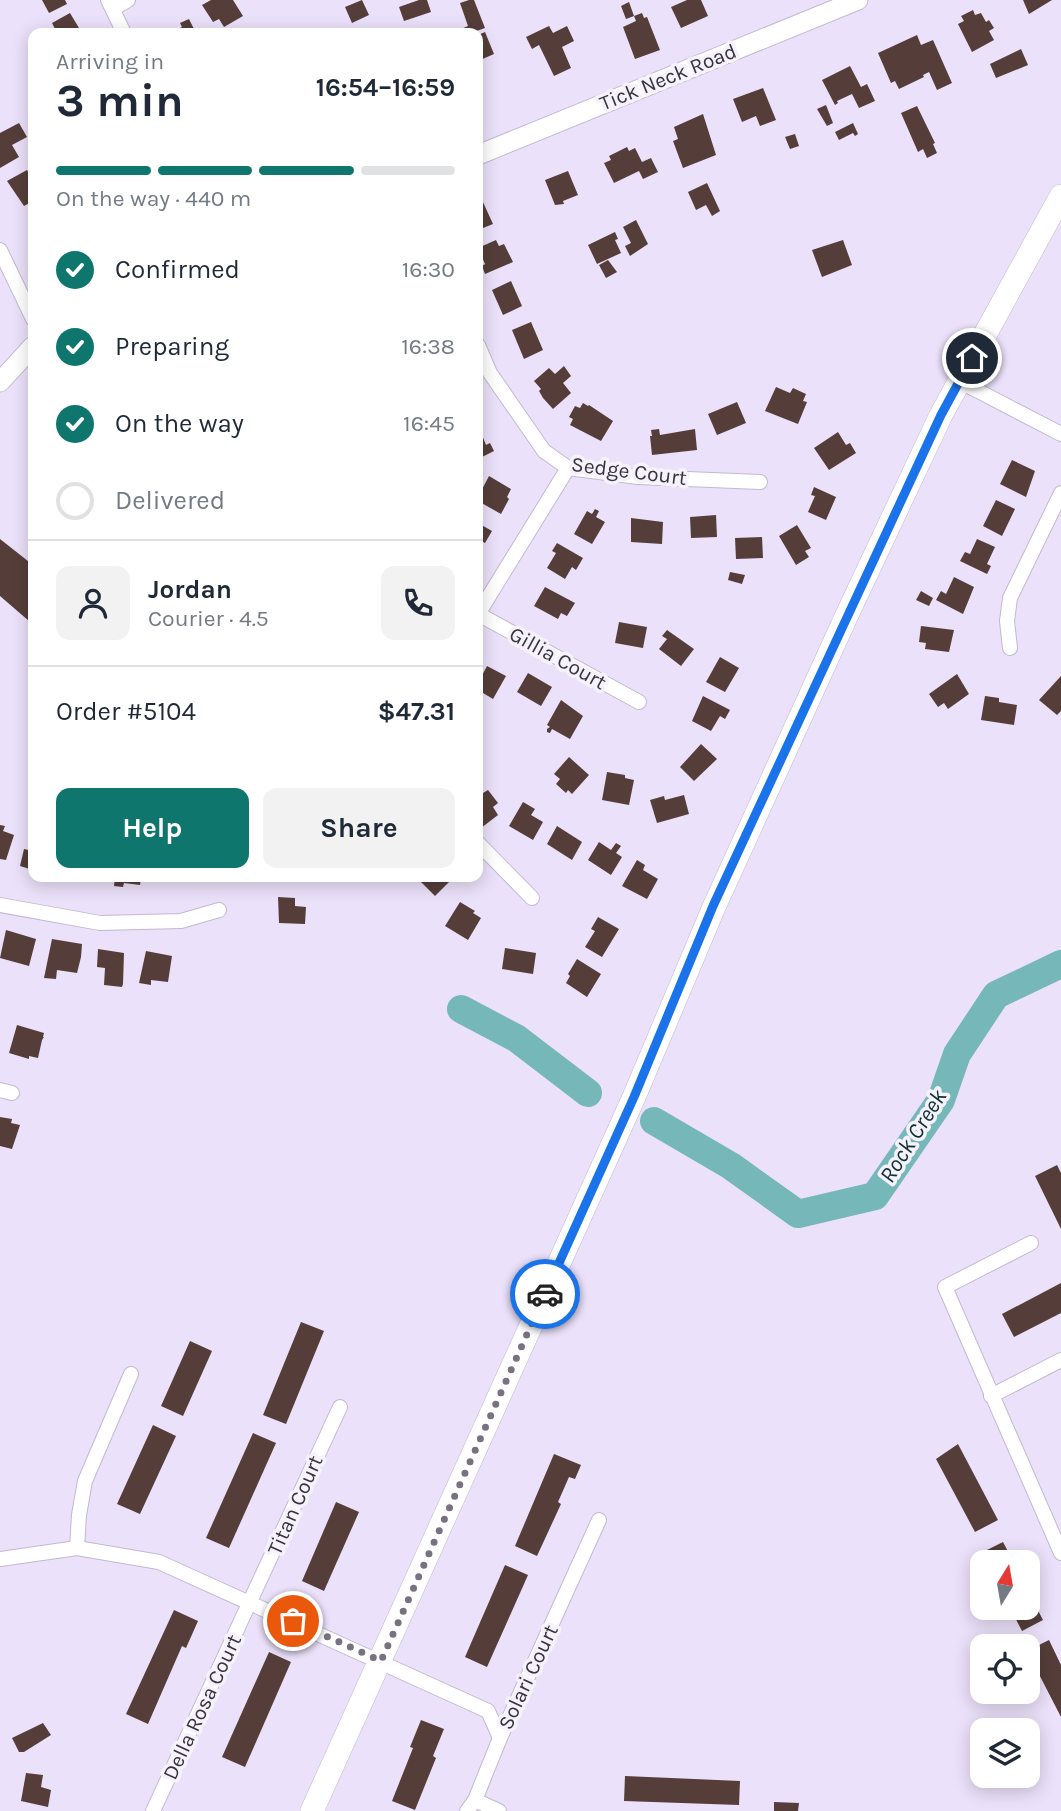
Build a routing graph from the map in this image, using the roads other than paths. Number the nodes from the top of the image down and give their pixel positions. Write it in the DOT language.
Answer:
graph roads {
  1 [pos="128,0"];
  2 [pos="848,2"];
  3 [pos="111,4"];
  4 [pos="122,28"];
  5 [pos="483,153"];
  6 [pos="1061,196"];
  7 [pos="0,250"];
  8 [pos="28,309"];
  9 [pos="28,354"];
  10 [pos="483,357"];
  11 [pos="959,381"];
  12 [pos="0,382"];
  13 [pos="1061,434"];
  14 [pos="568,468"];
  15 [pos="760,482"];
  16 [pos="1061,493"];
  17 [pos="483,606"];
  18 [pos="483,617"];
  19 [pos="1010,648"];
  20 [pos="639,702"];
  21 [pos="483,848"];
  22 [pos="532,898"];
  23 [pos="0,905"];
  24 [pos="219,910"];
  25 [pos="1031,1243"];
  26 [pos="1061,1360"];
  27 [pos="131,1374"];
  28 [pos="991,1396"];
  29 [pos="340,1407"];
  30 [pos="599,1520"];
  31 [pos="77,1548"];
  32 [pos="1061,1553"];
  33 [pos="0,1559"];
  34 [pos="251,1603"];
  35 [pos="381,1661"];
  36 [pos="500,1738"];
  37 [pos="471,1806"];
  38 [pos="153,1811"];
  39 [pos="312,1811"];
  40 [pos="499,1811"];
  1 -- 3 [label="street"];
  2 -- 5 [label="street, Tick Neck Road"];
  3 -- 4 [label="street"];
  6 -- 11 [label="main road"];
  7 -- 8 [label="street"];
  9 -- 12 [label="street"];
  10 -- 14 [label="street, Sedge Court"];
  11 -- 13 [label="street"];
  11 -- 35 [label="main road"];
  14 -- 15 [label="street, Sedge Court"];
  14 -- 17 [label="street"];
  16 -- 19 [label="street"];
  18 -- 20 [label="street, Gillia Court"];
  21 -- 22 [label="street"];
  23 -- 24 [label="street"];
  25 -- 28 [label="street"];
  26 -- 28 [label="street"];
  27 -- 31 [label="street"];
  28 -- 32 [label="street"];
  29 -- 34 [label="street, Titan Court"];
  30 -- 36 [label="street, Solari Court"];
  31 -- 33 [label="street, Solari Court"];
  31 -- 34 [label="street, Solari Court"];
  34 -- 35 [label="street, Solari Court"];
  34 -- 38 [label="street, Della Rosa Court"];
  35 -- 36 [label="street, Solari Court"];
  35 -- 39 [label="main road"];
  36 -- 37 [label="street"];
  37 -- 40 [label="street"];
}
